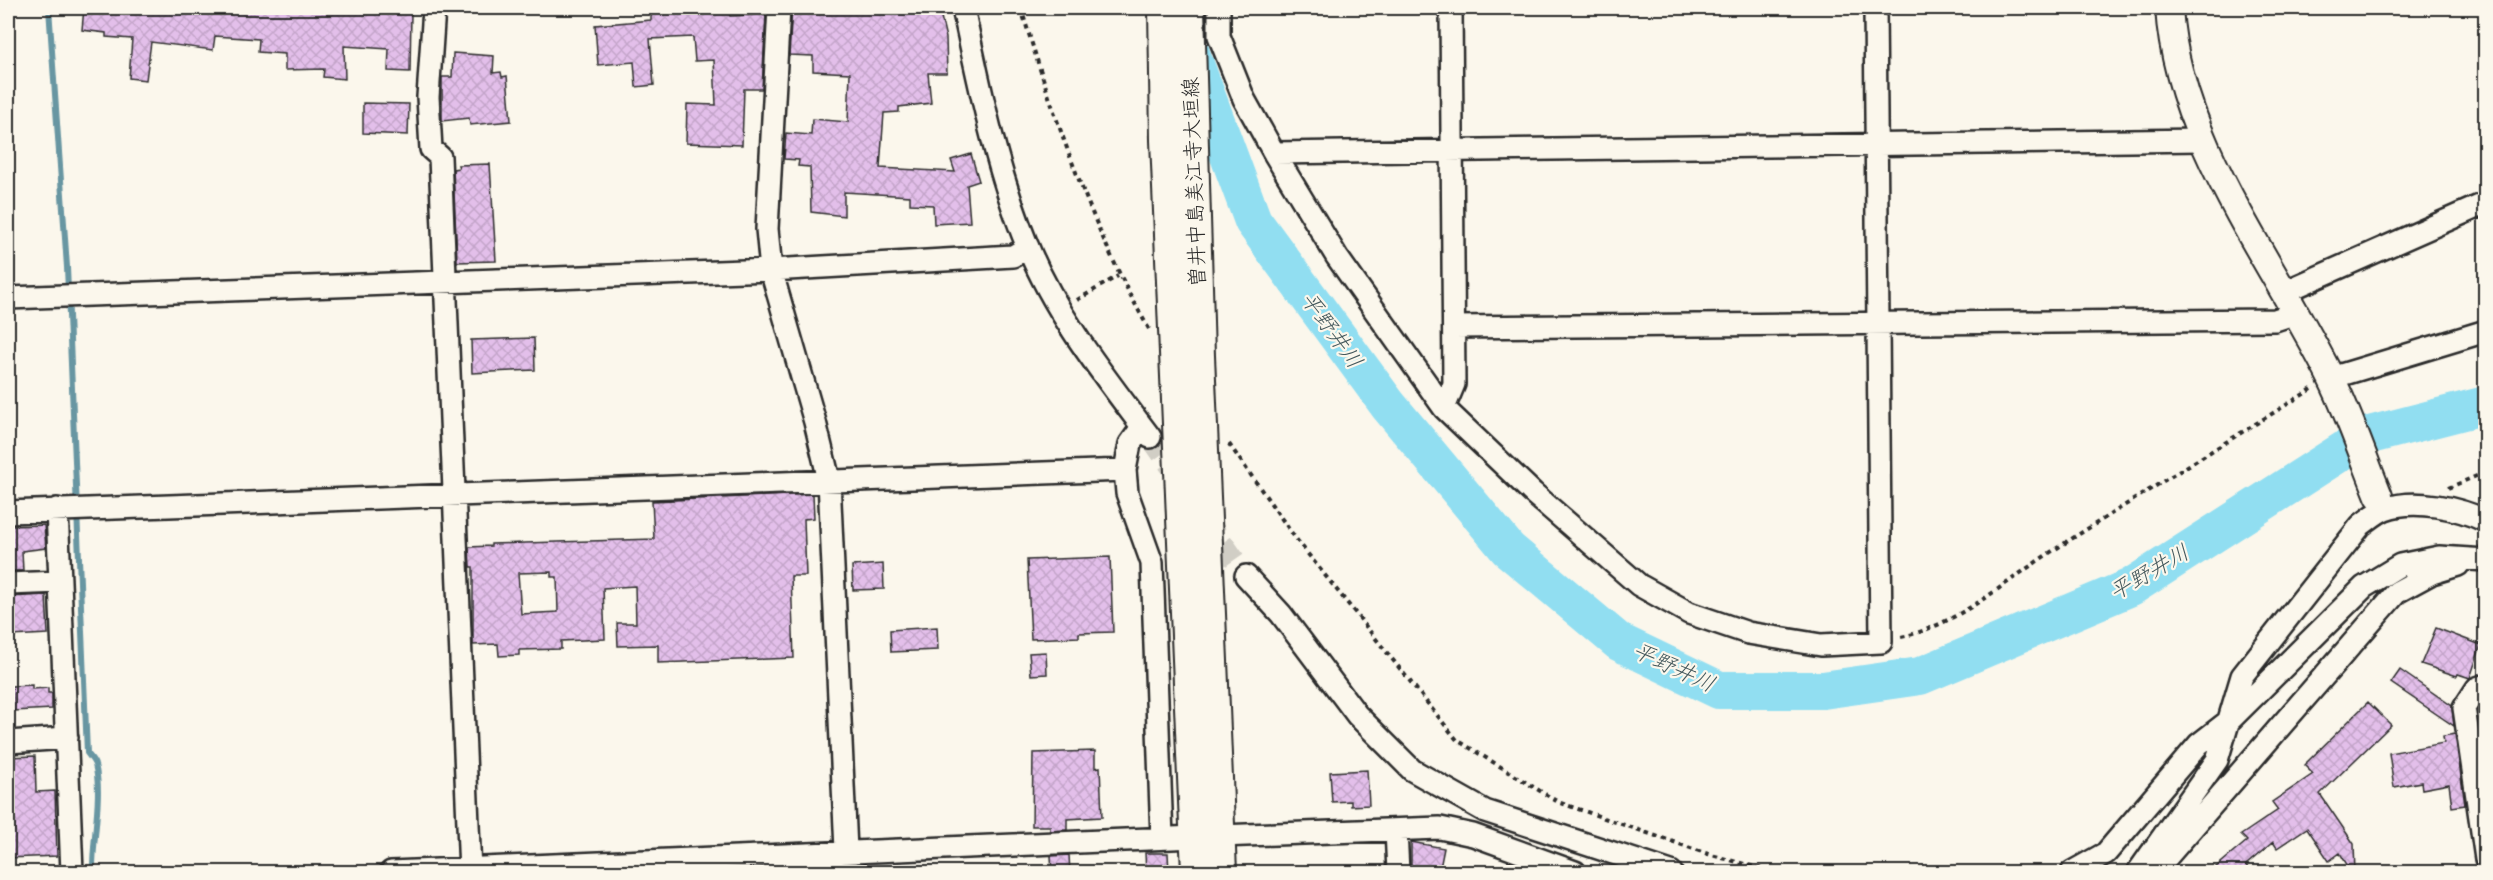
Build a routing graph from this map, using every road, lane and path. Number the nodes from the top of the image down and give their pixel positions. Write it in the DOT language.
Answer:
graph roads {
  1 [pos="434,8"];
  2 [pos="779,8"];
  3 [pos="963,8"];
  4 [pos="1021,8"];
  5 [pos="1164,8"];
  6 [pos="1189,8"];
  7 [pos="1219,8"];
  8 [pos="1451,8"];
  9 [pos="1875,8"];
  10 [pos="2169,8"];
  11 [pos="2201,140"];
  12 [pos="1875,144"];
  13 [pos="1452,148"];
  14 [pos="1274,153"];
  15 [pos="2486,203"];
  16 [pos="1028,247"];
  17 [pos="771,270"];
  18 [pos="1118,276"];
  19 [pos="444,280"];
  20 [pos="8,298"];
  21 [pos="2290,302"];
  22 [pos="1061,309"];
  23 [pos="1877,323"];
  24 [pos="1454,327"];
  25 [pos="2486,331"];
  26 [pos="1150,332"];
  27 [pos="1187,353"];
  28 [pos="2333,383"];
  29 [pos="1444,408"];
  30 [pos="1223,436"];
  31 [pos="1125,470"];
  32 [pos="2486,472"];
  33 [pos="829,480"];
  34 [pos="453,494"];
  35 [pos="2382,503"];
  36 [pos="2426,504"];
  37 [pos="59,509"];
  38 [pos="8,512"];
  39 [pos="2486,521"];
  40 [pos="2484,559"];
  41 [pos="1246,576"];
  42 [pos="60,582"];
  43 [pos="8,584"];
  44 [pos="1881,642"];
  45 [pos="2486,685"];
  46 [pos="2230,720"];
  47 [pos="67,738"];
  48 [pos="8,742"];
  49 [pos="1396,830"];
  50 [pos="1207,837"];
  51 [pos="1162,838"];
  52 [pos="2486,859"];
  53 [pos="847,862"];
  54 [pos="470,871"];
  55 [pos="72,873"];
  56 [pos="391,873"];
  57 [pos="1197,873"];
  58 [pos="1221,873"];
  59 [pos="1398,873"];
  60 [pos="1575,873"];
  61 [pos="1671,873"];
  62 [pos="1773,873"];
  63 [pos="2072,873"];
  64 [pos="2138,873"];
  65 [pos="2154,873"];
  1 -- 19 [label="street"];
  2 -- 17 [label="street"];
  3 -- 16 [label="street"];
  4 -- 18 [label="path"];
  5 -- 27 [label="main road, 曽井中島美江寺大垣線"];
  6 -- 27 [label="main road, 曽井中島美江寺大垣線"];
  7 -- 14 [label="street"];
  8 -- 13 [label="street"];
  9 -- 12 [label="street"];
  10 -- 11 [label="street"];
  11 -- 12 [label="street"];
  11 -- 21 [label="street"];
  12 -- 13 [label="street"];
  12 -- 23 [label="street"];
  13 -- 14 [label="street"];
  13 -- 24 [label="street"];
  14 -- 29 [label="street"];
  15 -- 21 [label="street"];
  16 -- 17 [label="street"];
  16 -- 22 [label="street"];
  17 -- 19 [label="street"];
  17 -- 33 [label="street"];
  18 -- 22 [label="path"];
  18 -- 26 [label="path"];
  19 -- 20 [label="street"];
  19 -- 34 [label="street"];
  21 -- 23 [label="street"];
  21 -- 28 [label="street"];
  22 -- 31 [label="street"];
  23 -- 24 [label="street"];
  23 -- 44 [label="street"];
  24 -- 29 [label="street"];
  25 -- 28 [label="street"];
  27 -- 50 [label="main road"];
  28 -- 35 [label="street"];
  28 -- 44 [label="path"];
  29 -- 44 [label="street"];
  30 -- 62 [label="path"];
  31 -- 33 [label="street"];
  31 -- 51 [label="street"];
  32 -- 36 [label="path"];
  33 -- 34 [label="street"];
  33 -- 53 [label="street"];
  34 -- 37 [label="street"];
  34 -- 54 [label="street"];
  35 -- 36 [label="street"];
  35 -- 46 [label="street"];
  36 -- 39 [label="street"];
  37 -- 38 [label="street"];
  37 -- 42 [label="street"];
  40 -- 46 [label="street"];
  40 -- 65 [label="street"];
  41 -- 61 [label="street"];
  42 -- 43 [label="street"];
  42 -- 47 [label="street"];
  45 -- 52 [label="street"];
  46 -- 63 [label="street"];
  46 -- 64 [label="street"];
  47 -- 48 [label="street"];
  47 -- 55 [label="street"];
  49 -- 50 [label="street"];
  49 -- 59 [label="street"];
  49 -- 60 [label="street"];
  50 -- 51 [label="street"];
  50 -- 57 [label="main road"];
  50 -- 58 [label="main road"];
  51 -- 53 [label="street"];
  53 -- 54 [label="street"];
  54 -- 56 [label="street"];
}
